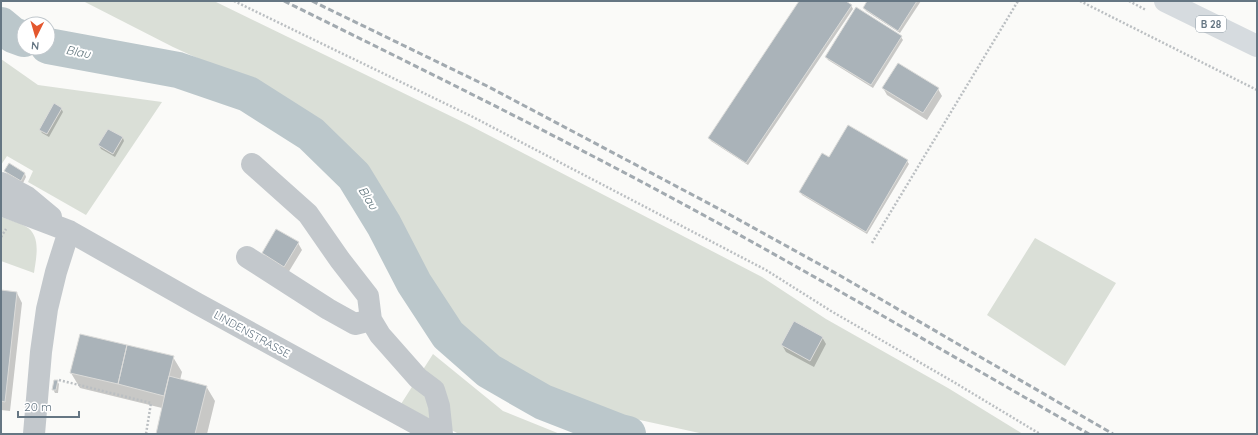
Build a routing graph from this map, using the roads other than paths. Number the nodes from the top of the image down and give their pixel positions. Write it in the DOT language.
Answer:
graph roads {
  1 [pos="1165,1"];
  2 [pos="1257,46"];
  3 [pos="252,164"];
  4 [pos="1,183"];
  5 [pos="1,205"];
  6 [pos="70,231"];
  7 [pos="247,257"];
  8 [pos="371,320"];
  9 [pos="34,434"];
  10 [pos="436,434"];
  11 [pos="442,434"];
  1 -- 2 [label="main road, B 28"];
  3 -- 8 [label="street"];
  4 -- 6 [label="street, LINDENSTRASSE"];
  5 -- 6 [label="street, LINDENSTRASSE"];
  6 -- 9 [label="street"];
  6 -- 10 [label="street, LINDENSTRASSE"];
  7 -- 8 [label="street"];
  8 -- 11 [label="street"];
}
